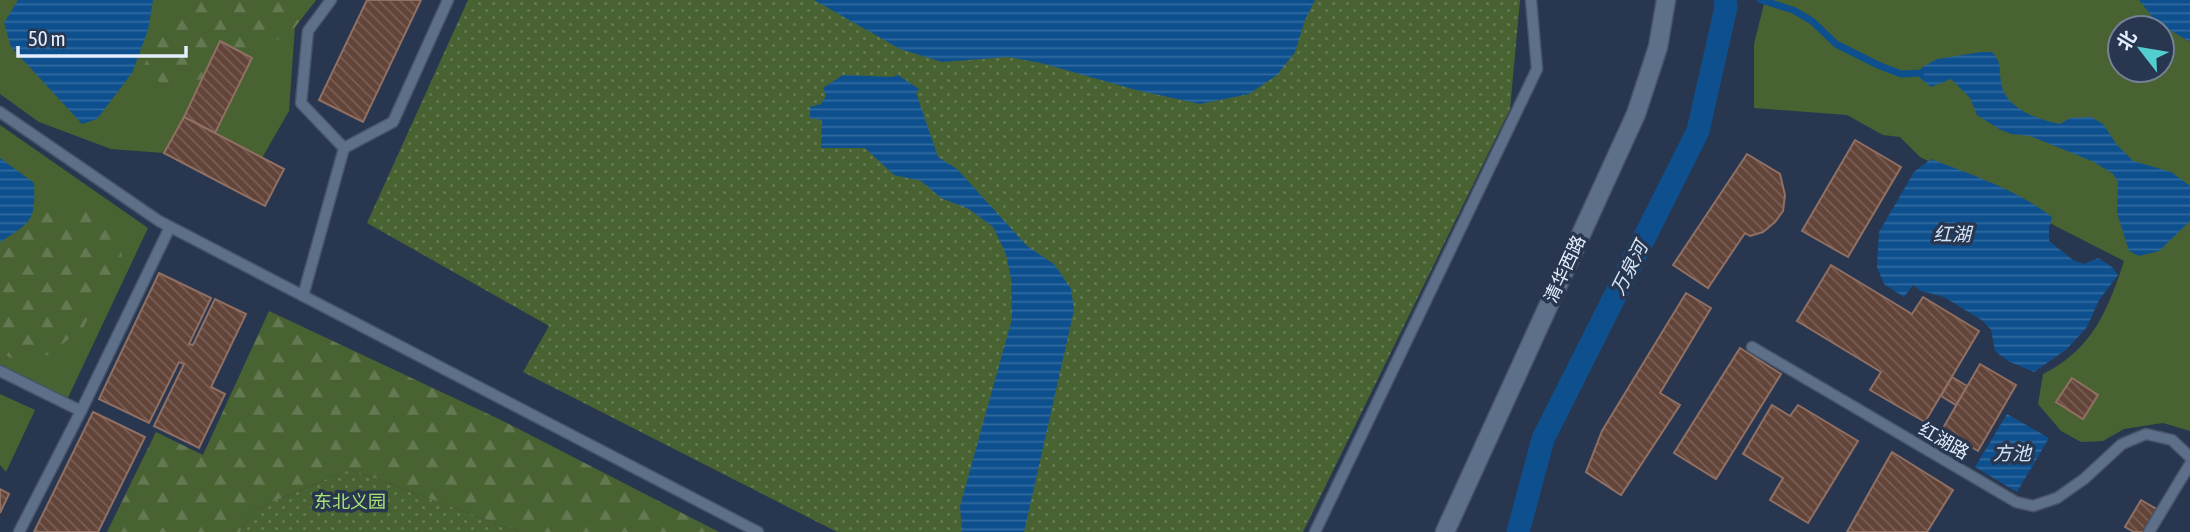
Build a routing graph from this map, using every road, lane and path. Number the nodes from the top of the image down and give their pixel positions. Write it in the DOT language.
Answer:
graph roads {
  1 [pos="331,0"];
  2 [pos="448,0"];
  3 [pos="1531,0"];
  4 [pos="1666,0"];
  5 [pos="0,112"];
  6 [pos="344,148"];
  7 [pos="170,227"];
  8 [pos="303,296"];
  9 [pos="1752,347"];
  10 [pos="0,372"];
  11 [pos="81,411"];
  12 [pos="2190,457"];
  13 [pos="2190,464"];
  14 [pos="19,532"];
  15 [pos="758,532"];
  16 [pos="1315,532"];
  17 [pos="1446,532"];
  18 [pos="2149,532"];
  1 -- 6 [label="lane"];
  2 -- 6 [label="lane"];
  3 -- 16 [label="lane"];
  4 -- 17 [label="main road, 清华西路"];
  5 -- 7 [label="lane"];
  6 -- 8 [label="lane"];
  7 -- 8 [label="lane"];
  7 -- 11 [label="lane"];
  8 -- 15 [label="lane"];
  9 -- 12 [label="lane, 红湖路"];
  10 -- 11 [label="lane"];
  11 -- 14 [label="lane"];
  13 -- 18 [label="lane"];
}
